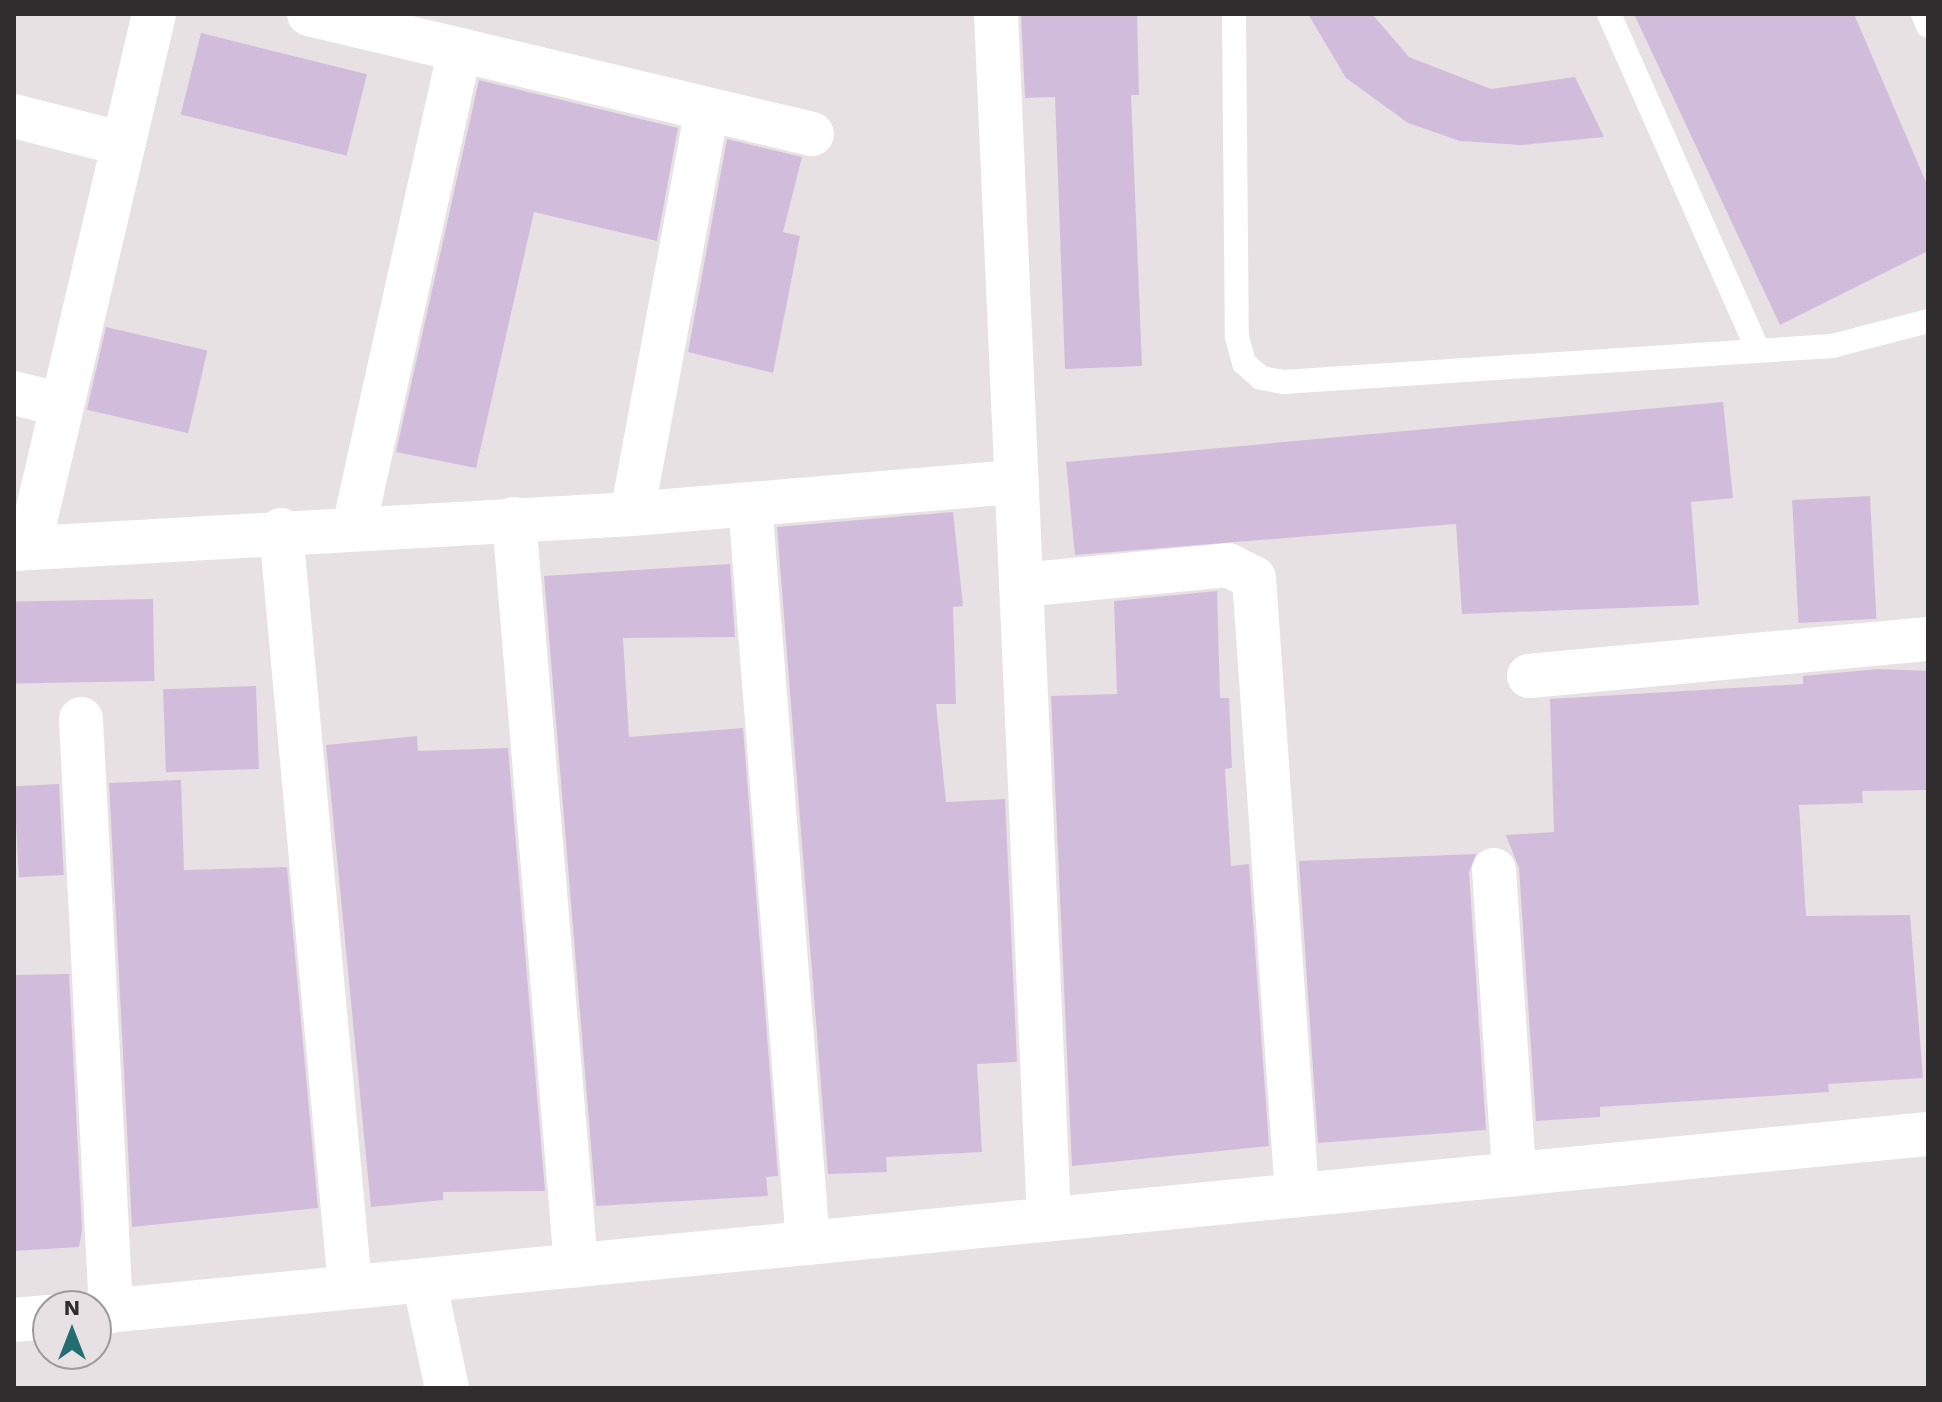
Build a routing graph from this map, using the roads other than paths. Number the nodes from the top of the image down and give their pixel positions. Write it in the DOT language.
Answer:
graph roads {
  1 [pos="154,14"];
  2 [pos="309,14"];
  3 [pos="996,14"];
  4 [pos="1234,14"];
  5 [pos="1609,14"];
  6 [pos="1923,14"];
  7 [pos="1928,26"];
  8 [pos="460,50"];
  9 [pos="707,110"];
  10 [pos="14,116"];
  11 [pos="812,134"];
  12 [pos="123,144"];
  13 [pos="1928,321"];
  14 [pos="1758,351"];
  15 [pos="14,393"];
  16 [pos="62,405"];
  17 [pos="1017,482"];
  18 [pos="750,504"];
  19 [pos="632,514"];
  20 [pos="514,519"];
  21 [pos="354,527"];
  22 [pos="281,530"];
  23 [pos="21,548"];
  24 [pos="1021,585"];
  25 [pos="1928,639"];
  26 [pos="1529,676"];
  27 [pos="81,719"];
  28 [pos="1494,870"];
  29 [pos="1928,1134"];
  30 [pos="1514,1174"];
  31 [pos="1297,1195"];
  32 [pos="1049,1219"];
  33 [pos="808,1243"];
  34 [pos="576,1265"];
  35 [pos="424,1280"];
  36 [pos="350,1287"];
  37 [pos="103,1290"];
  38 [pos="112,1311"];
  39 [pos="447,1388"];
  1 -- 12 [label="street"];
  2 -- 8 [label="street"];
  3 -- 17 [label="street"];
  4 -- 14 [label="lane"];
  5 -- 14 [label="lane"];
  6 -- 7 [label="lane"];
  8 -- 9 [label="street"];
  8 -- 21 [label="street"];
  9 -- 11 [label="street"];
  9 -- 19 [label="street"];
  10 -- 12 [label="street"];
  12 -- 16 [label="street"];
  13 -- 14 [label="lane"];
  15 -- 16 [label="street"];
  16 -- 23 [label="street"];
  17 -- 18 [label="street"];
  17 -- 24 [label="street"];
  18 -- 19 [label="street"];
  18 -- 33 [label="street"];
  19 -- 20 [label="street"];
  20 -- 21 [label="street"];
  20 -- 34 [label="street"];
  21 -- 22 [label="street"];
  22 -- 23 [label="street"];
  22 -- 36 [label="street"];
  24 -- 31 [label="street"];
  24 -- 32 [label="street"];
  25 -- 26 [label="street"];
  27 -- 37 [label="street"];
  28 -- 30 [label="street"];
  29 -- 30 [label="street"];
  30 -- 31 [label="street"];
  31 -- 32 [label="street"];
  32 -- 33 [label="street"];
  33 -- 34 [label="street"];
  34 -- 35 [label="street"];
  35 -- 36 [label="street"];
  35 -- 39 [label="street"];
  36 -- 38 [label="street"];
}
